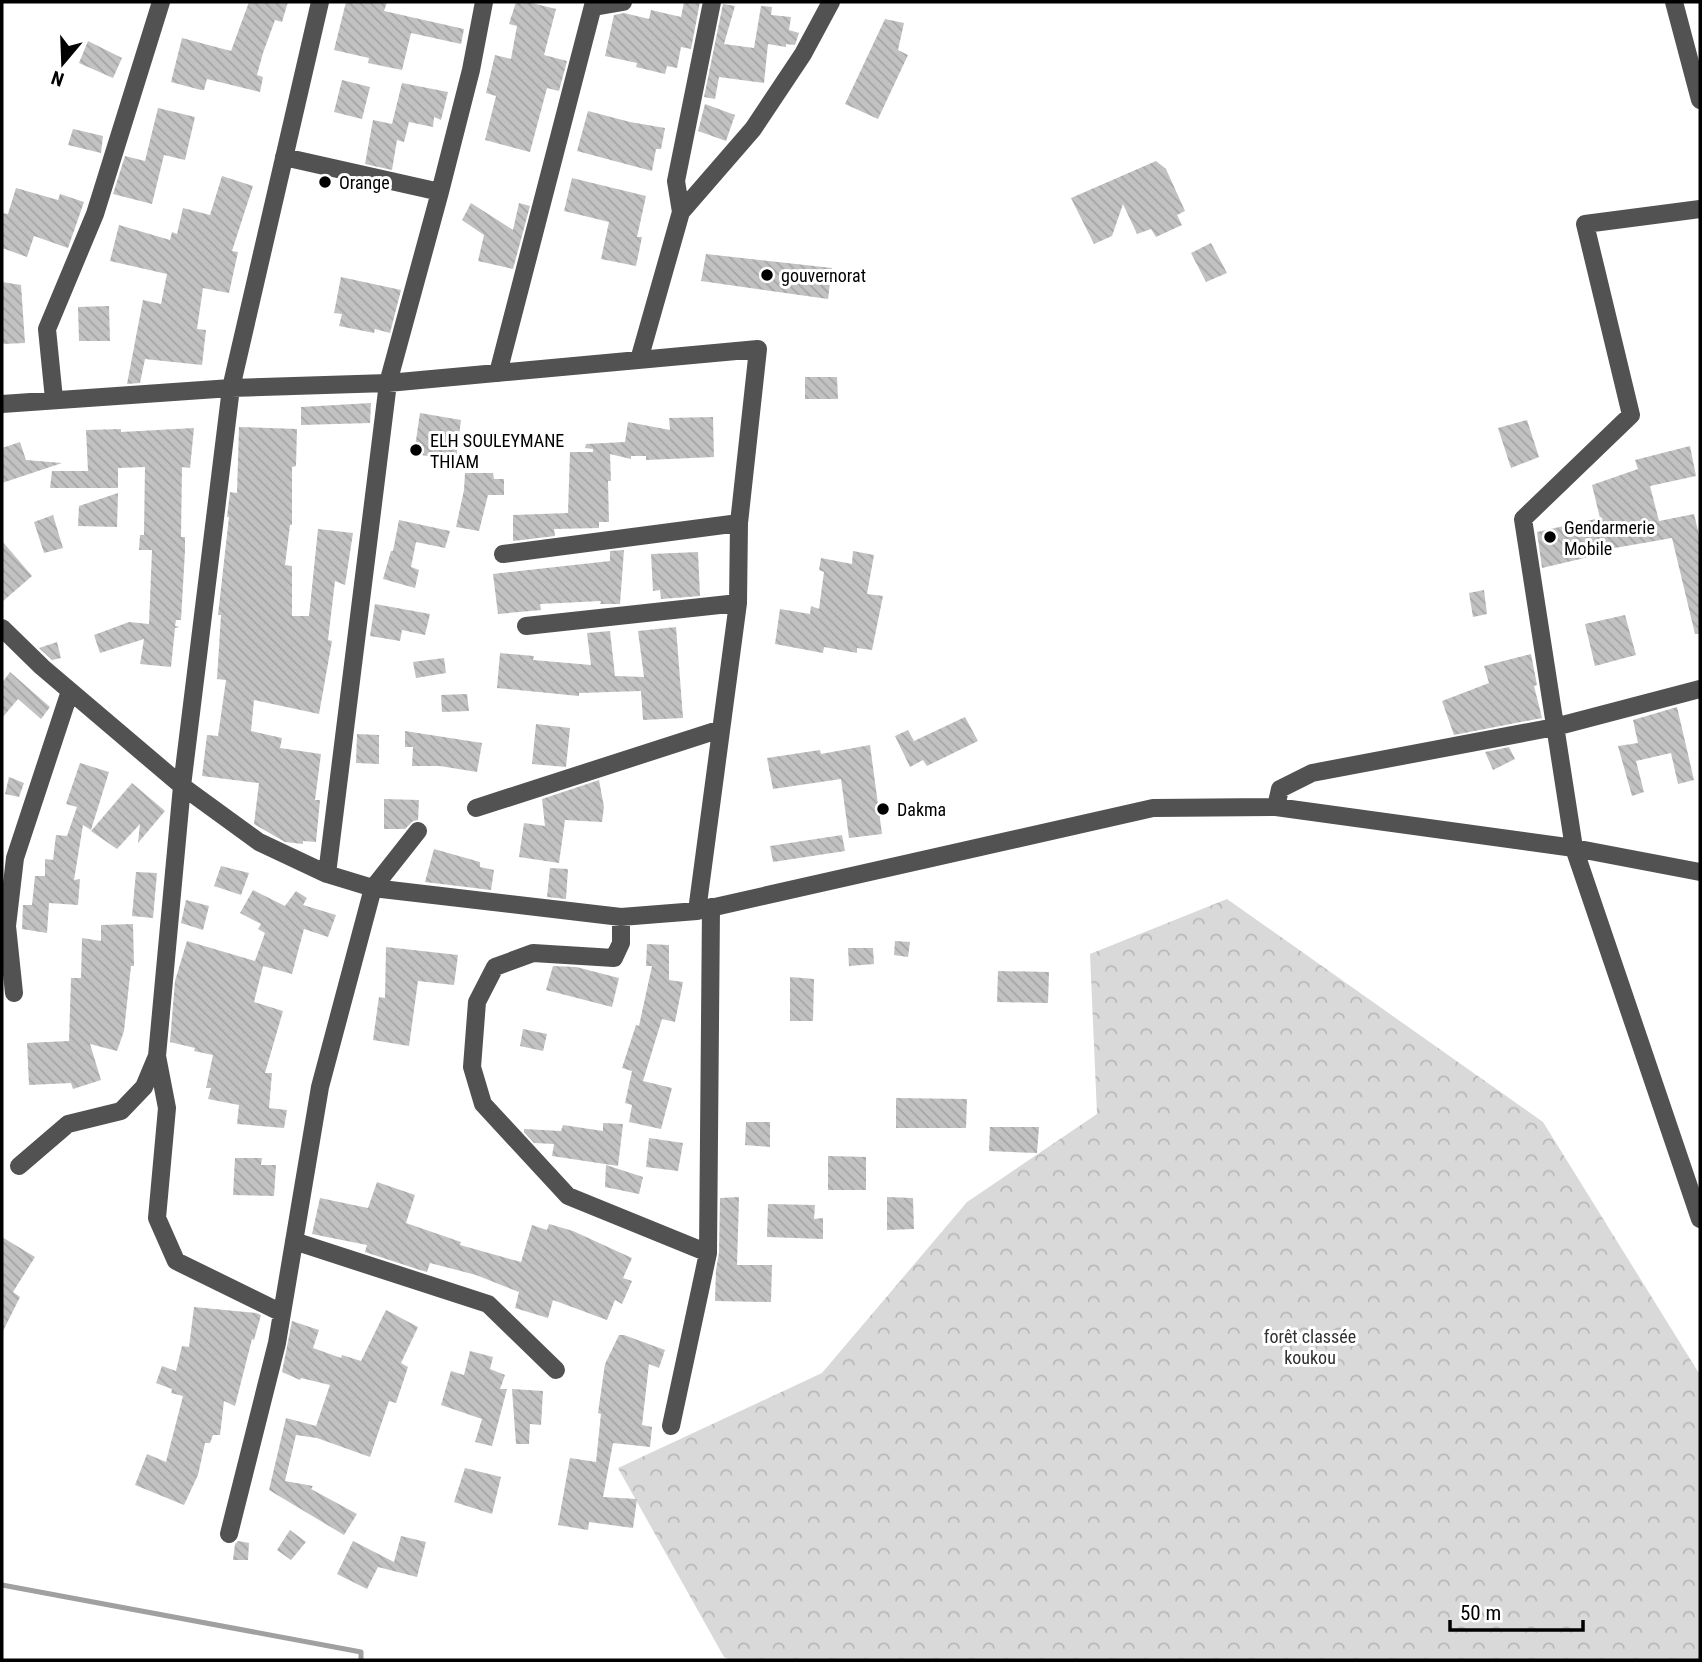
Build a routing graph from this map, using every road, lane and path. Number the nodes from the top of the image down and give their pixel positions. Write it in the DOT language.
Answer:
graph roads {
  1 [pos="161,2"];
  2 [pos="320,2"];
  3 [pos="484,2"];
  4 [pos="623,2"];
  5 [pos="712,2"];
  6 [pos="831,2"];
  7 [pos="1674,2"];
  8 [pos="594,4"];
  9 [pos="1700,100"];
  10 [pos="284,157"];
  11 [pos="440,192"];
  12 [pos="1700,209"];
  13 [pos="681,212"];
  14 [pos="639,360"];
  15 [pos="498,373"];
  16 [pos="388,383"];
  17 [pos="231,388"];
  18 [pos="54,399"];
  19 [pos="2,404"];
  20 [pos="739,523"];
  21 [pos="503,554"];
  22 [pos="737,603"];
  23 [pos="526,626"];
  24 [pos="2,628"];
  25 [pos="1700,689"];
  26 [pos="70,691"];
  27 [pos="1555,727"];
  28 [pos="721,729"];
  29 [pos="182,786"];
  30 [pos="1276,807"];
  31 [pos="476,808"];
  32 [pos="418,831"];
  33 [pos="1574,848"];
  34 [pos="1700,872"];
  35 [pos="327,874"];
  36 [pos="373,888"];
  37 [pos="704,909"];
  38 [pos="621,917"];
  39 [pos="14,993"];
  40 [pos="157,1056"];
  41 [pos="19,1166"];
  42 [pos="1700,1219"];
  43 [pos="294,1241"];
  44 [pos="708,1253"];
  45 [pos="282,1313"];
  46 [pos="556,1370"];
  47 [pos="671,1426"];
  48 [pos="229,1534"];
  1 -- 18 [label="street"];
  2 -- 10 [label="street"];
  3 -- 11 [label="street"];
  4 -- 8 [label="street"];
  5 -- 13 [label="street"];
  6 -- 13 [label="street"];
  7 -- 9 [label="street"];
  8 -- 15 [label="street"];
  10 -- 11 [label="street"];
  10 -- 17 [label="street"];
  11 -- 16 [label="street"];
  12 -- 27 [label="street"];
  13 -- 14 [label="street"];
  14 -- 15 [label="street"];
  14 -- 20 [label="street"];
  15 -- 16 [label="street"];
  16 -- 17 [label="street"];
  16 -- 35 [label="street"];
  17 -- 18 [label="street"];
  17 -- 29 [label="street"];
  18 -- 19 [label="street"];
  20 -- 21 [label="street"];
  20 -- 22 [label="street"];
  22 -- 23 [label="street"];
  22 -- 28 [label="street"];
  24 -- 26 [label="street"];
  25 -- 27 [label="street"];
  26 -- 29 [label="street"];
  26 -- 39 [label="street"];
  27 -- 30 [label="street"];
  27 -- 33 [label="street"];
  28 -- 31 [label="street"];
  28 -- 37 [label="street"];
  29 -- 35 [label="street"];
  29 -- 40 [label="street"];
  30 -- 33 [label="street"];
  30 -- 37 [label="street"];
  32 -- 36 [label="street"];
  33 -- 34 [label="street"];
  33 -- 42 [label="street"];
  35 -- 36 [label="street"];
  36 -- 38 [label="street"];
  36 -- 43 [label="street"];
  37 -- 38 [label="street"];
  37 -- 44 [label="street"];
  38 -- 44 [label="street"];
  40 -- 41 [label="street"];
  40 -- 45 [label="street"];
  43 -- 45 [label="street"];
  43 -- 46 [label="street"];
  44 -- 47 [label="street"];
  45 -- 48 [label="street"];
}
